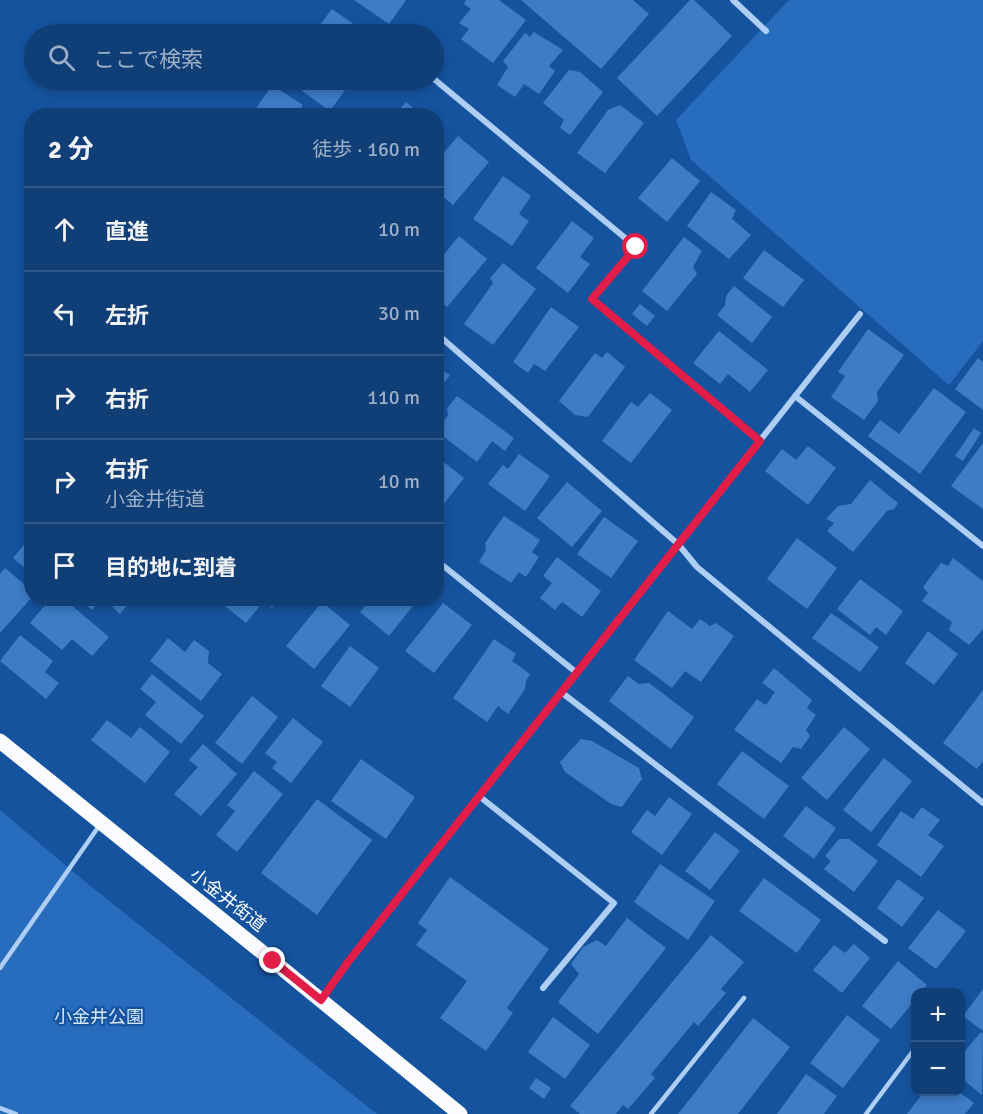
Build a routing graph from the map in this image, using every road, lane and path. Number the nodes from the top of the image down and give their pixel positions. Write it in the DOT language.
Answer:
graph roads {
  1 [pos="733,0"];
  2 [pos="766,31"];
  3 [pos="444,87"];
  4 [pos="860,314"];
  5 [pos="444,340"];
  6 [pos="795,396"];
  7 [pos="760,441"];
  8 [pos="678,544"];
  9 [pos="983,546"];
  10 [pos="444,566"];
  11 [pos="576,673"];
  12 [pos="561,692"];
  13 [pos="0,741"];
  14 [pos="479,796"];
  15 [pos="983,803"];
  16 [pos="101,824"];
  17 [pos="885,941"];
  18 [pos="0,968"];
  19 [pos="543,988"];
  20 [pos="744,998"];
  21 [pos="321,1000"];
  22 [pos="911,1052"];
  23 [pos="0,1108"];
  24 [pos="16,1114"];
  25 [pos="460,1114"];
  26 [pos="651,1114"];
  27 [pos="866,1114"];
  1 -- 2 [label="street"];
  3 -- 7 [label="street"];
  4 -- 6 [label="street"];
  5 -- 8 [label="street"];
  6 -- 7 [label="street"];
  6 -- 9 [label="street"];
  7 -- 8 [label="street"];
  8 -- 11 [label="street"];
  8 -- 15 [label="street"];
  10 -- 11 [label="street"];
  11 -- 12 [label="street"];
  12 -- 14 [label="street"];
  12 -- 17 [label="street"];
  13 -- 16 [label="main road, 小金井街道"];
  14 -- 19 [label="street"];
  14 -- 21 [label="street"];
  16 -- 18 [label="lane"];
  16 -- 21 [label="main road, 小金井街道"];
  20 -- 26 [label="lane"];
  21 -- 25 [label="main road, 小金井街道"];
  22 -- 27 [label="lane"];
  23 -- 24 [label="lane"];
}
